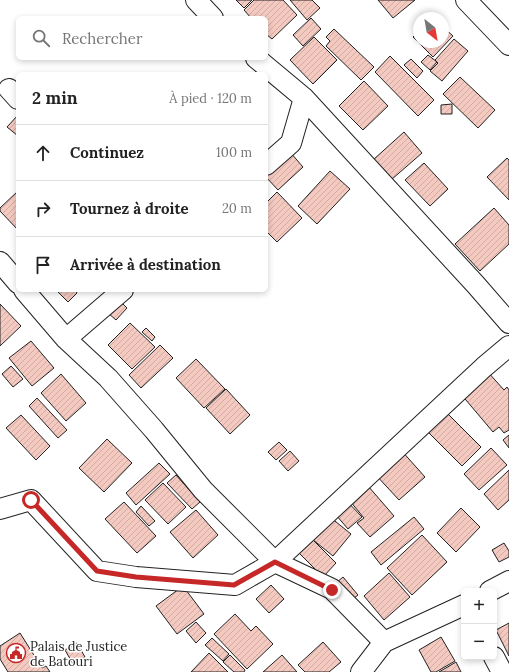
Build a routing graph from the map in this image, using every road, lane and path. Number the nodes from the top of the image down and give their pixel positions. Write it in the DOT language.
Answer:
graph roads {
  1 [pos="196,0"];
  2 [pos="466,0"];
  3 [pos="211,16"];
  4 [pos="509,45"];
  5 [pos="258,60"];
  6 [pos="304,98"];
  7 [pos="268,163"];
  8 [pos="0,262"];
  9 [pos="16,281"];
  10 [pos="26,292"];
  11 [pos="121,292"];
  12 [pos="509,323"];
  13 [pos="66,339"];
  14 [pos="509,346"];
  15 [pos="0,509"];
  16 [pos="275,562"];
  17 [pos="509,581"];
  18 [pos="496,588"];
  19 [pos="461,606"];
  20 [pos="384,642"];
  21 [pos="496,660"];
  22 [pos="361,672"];
  23 [pos="502,672"];
  1 -- 3 [label="street"];
  2 -- 4 [label="street"];
  5 -- 6 [label="street"];
  6 -- 7 [label="street"];
  6 -- 12 [label="street"];
  8 -- 9 [label="street"];
  10 -- 13 [label="street"];
  11 -- 13 [label="street"];
  13 -- 16 [label="street"];
  14 -- 16 [label="street"];
  15 -- 16 [label="street"];
  16 -- 20 [label="street"];
  17 -- 18 [label="street"];
  19 -- 20 [label="street"];
  20 -- 22 [label="street"];
  21 -- 23 [label="street"];
}
